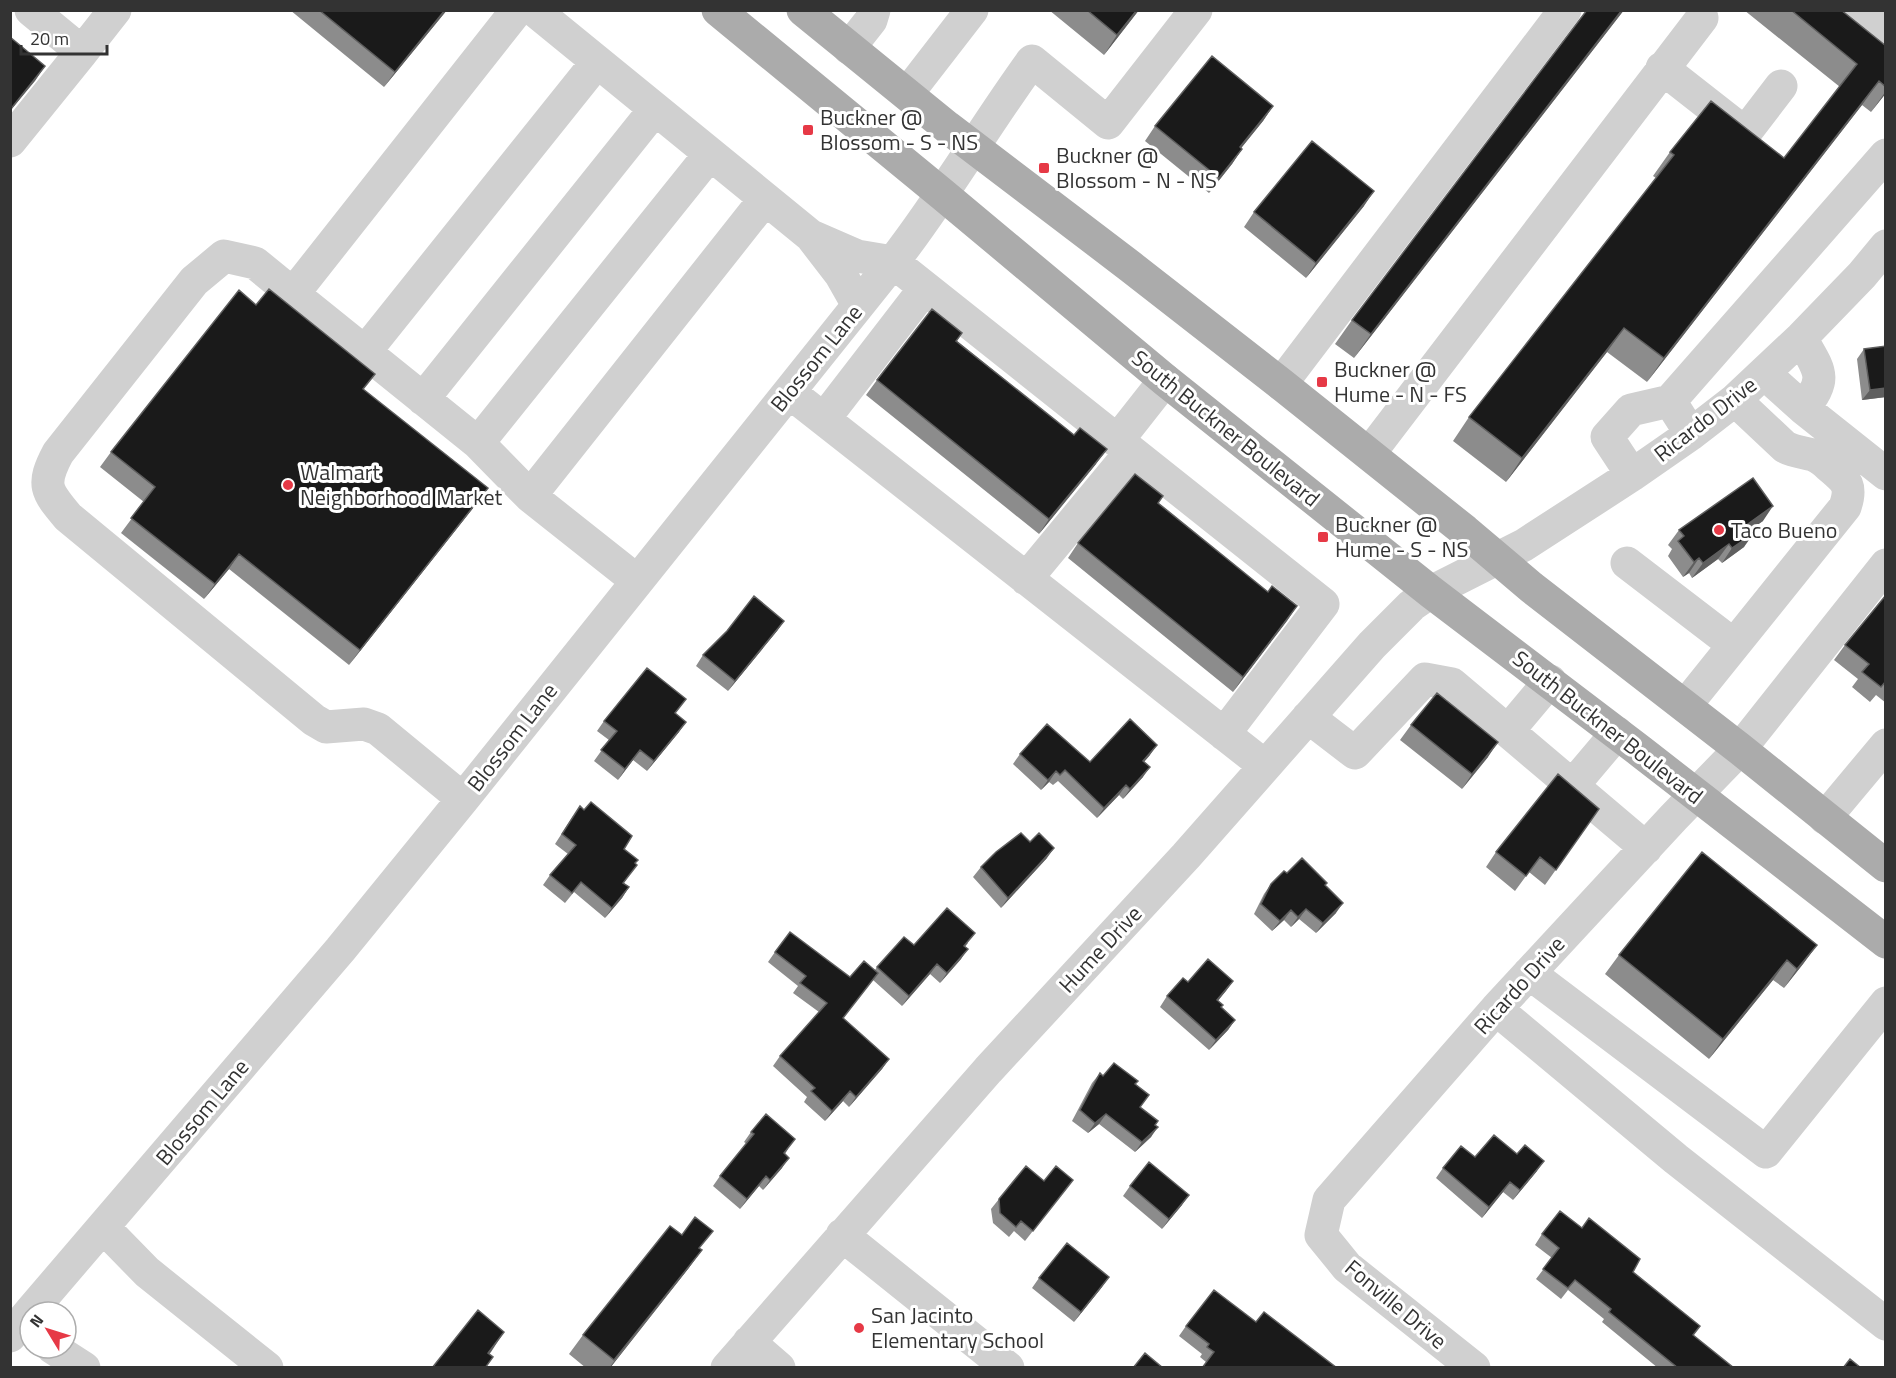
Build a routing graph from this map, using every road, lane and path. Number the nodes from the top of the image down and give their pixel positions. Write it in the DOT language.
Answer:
graph roads {
  1 [pos="31,10"];
  2 [pos="114,10"];
  3 [pos="517,10"];
  4 [pos="534,10"];
  5 [pos="718,10"];
  6 [pos="874,10"];
  7 [pos="972,10"];
  8 [pos="1196,10"];
  9 [pos="1565,10"];
  10 [pos="1856,10"];
  11 [pos="813,13"];
  12 [pos="1701,18"];
  13 [pos="1886,34"];
  14 [pos="849,48"];
  15 [pos="82,52"];
  16 [pos="597,62"];
  17 [pos="1662,68"];
  18 [pos="1781,86"];
  19 [pos="907,94"];
  20 [pos="655,109"];
  21 [pos="10,141"];
  22 [pos="974,146"];
  23 [pos="711,154"];
  24 [pos="1886,154"];
  25 [pos="942,194"];
  26 [pos="765,199"];
  27 [pos="811,236"];
  28 [pos="1886,246"];
  29 [pos="893,262"];
  30 [pos="925,288"];
  31 [pos="293,294"];
  32 [pos="858,305"];
  33 [pos="1801,338"];
  34 [pos="364,353"];
  35 [pos="1764,373"];
  36 [pos="1165,380"];
  37 [pos="1281,384"];
  38 [pos="789,392"];
  39 [pos="423,399"];
  40 [pos="1735,400"];
  41 [pos="1670,401"];
  42 [pos="1803,408"];
  43 [pos="824,419"];
  44 [pos="1691,434"];
  45 [pos="478,443"];
  46 [pos="1124,447"];
  47 [pos="1369,454"];
  48 [pos="1886,474"];
  49 [pos="1632,475"];
  50 [pos="530,496"];
  51 [pos="1496,558"];
  52 [pos="1627,563"];
  53 [pos="1886,565"];
  54 [pos="1026,579"];
  55 [pos="636,580"];
  56 [pos="1431,592"];
  57 [pos="1734,645"];
  58 [pos="1550,681"];
  59 [pos="1685,706"];
  60 [pos="1308,717"];
  61 [pos="1508,731"];
  62 [pos="1617,733"];
  63 [pos="1224,734"];
  64 [pos="1886,745"];
  65 [pos="1740,749"];
  66 [pos="1265,766"];
  67 [pos="1573,785"];
  68 [pos="1697,795"];
  69 [pos="463,799"];
  70 [pos="1826,818"];
  71 [pos="1646,848"];
  72 [pos="1886,866"];
  73 [pos="1886,942"];
  74 [pos="1529,973"];
  75 [pos="1886,1004"];
  76 [pos="1496,1009"];
  77 [pos="104,1228"];
  78 [pos="842,1235"];
  79 [pos="1321,1235"];
  80 [pos="43,1300"];
  81 [pos="1886,1324"];
  82 [pos="749,1342"];
  83 [pos="250,1363"];
  84 [pos="727,1368"];
  85 [pos="779,1368"];
  86 [pos="1008,1368"];
  87 [pos="1474,1368"];
  1 -- 15 [label="street"];
  2 -- 15 [label="street"];
  3 -- 31 [label="street"];
  4 -- 16 [label="street"];
  5 -- 25 [label="main road, South Buckner Boulevard"];
  6 -- 14 [label="street"];
  7 -- 19 [label="street"];
  8 -- 22 [label="street, Blossom Lane"];
  9 -- 37 [label="street"];
  10 -- 13 [label="street"];
  11 -- 14 [label="main road"];
  12 -- 17 [label="street"];
  14 -- 19 [label="main road"];
  15 -- 21 [label="street"];
  16 -- 20 [label="street"];
  16 -- 34 [label="street"];
  17 -- 18 [label="street"];
  17 -- 47 [label="street"];
  19 -- 22 [label="main road"];
  20 -- 23 [label="street"];
  20 -- 39 [label="street"];
  22 -- 25 [label="street, Blossom Lane"];
  22 -- 37 [label="main road"];
  23 -- 26 [label="street"];
  23 -- 45 [label="street"];
  24 -- 41 [label="street"];
  25 -- 29 [label="street, Blossom Lane"];
  25 -- 36 [label="main road, South Buckner Boulevard"];
  26 -- 27 [label="street"];
  26 -- 50 [label="street"];
  27 -- 29 [label="street"];
  27 -- 32 [label="street"];
  28 -- 33 [label="street, Ricardo Drive"];
  29 -- 30 [label="street"];
  29 -- 32 [label="street, Blossom Lane"];
  30 -- 43 [label="street"];
  30 -- 46 [label="street"];
  31 -- 34 [label="street"];
  31 -- 69 [label="street"];
  32 -- 38 [label="street, Blossom Lane"];
  33 -- 35 [label="street, Ricardo Drive"];
  33 -- 42 [label="street"];
  34 -- 39 [label="street"];
  35 -- 40 [label="street, Ricardo Drive"];
  35 -- 42 [label="street"];
  36 -- 46 [label="street"];
  36 -- 56 [label="main road, South Buckner Boulevard"];
  37 -- 47 [label="main road"];
  38 -- 43 [label="street"];
  38 -- 55 [label="street, Blossom Lane"];
  39 -- 45 [label="street"];
  40 -- 44 [label="street, Ricardo Drive"];
  40 -- 57 [label="street"];
  41 -- 44 [label="street"];
  41 -- 49 [label="street"];
  42 -- 48 [label="street"];
  43 -- 54 [label="street"];
  44 -- 49 [label="street, Ricardo Drive"];
  45 -- 50 [label="street"];
  46 -- 54 [label="street"];
  46 -- 63 [label="street"];
  47 -- 51 [label="main road"];
  49 -- 51 [label="street, Ricardo Drive"];
  50 -- 55 [label="street"];
  51 -- 56 [label="street, Hume Drive"];
  51 -- 59 [label="main road"];
  52 -- 57 [label="street"];
  53 -- 65 [label="street, Ricardo Drive"];
  54 -- 63 [label="street"];
  55 -- 69 [label="street, Blossom Lane"];
  56 -- 58 [label="main road, South Buckner Boulevard"];
  56 -- 60 [label="street, Hume Drive"];
  57 -- 59 [label="street"];
  58 -- 61 [label="street"];
  58 -- 62 [label="main road, South Buckner Boulevard"];
  59 -- 65 [label="main road"];
  60 -- 61 [label="street"];
  60 -- 66 [label="street, Hume Drive"];
  61 -- 67 [label="street"];
  62 -- 67 [label="street"];
  62 -- 68 [label="main road, South Buckner Boulevard"];
  63 -- 66 [label="street"];
  64 -- 70 [label="street"];
  65 -- 68 [label="street, Ricardo Drive"];
  65 -- 70 [label="main road"];
  66 -- 78 [label="street, Hume Drive"];
  67 -- 71 [label="street"];
  68 -- 71 [label="street, Ricardo Drive"];
  68 -- 73 [label="main road, South Buckner Boulevard"];
  69 -- 77 [label="street, Blossom Lane"];
  70 -- 72 [label="main road"];
  71 -- 74 [label="street, Ricardo Drive"];
  74 -- 75 [label="street"];
  74 -- 76 [label="street, Ricardo Drive"];
  76 -- 79 [label="street, Ricardo Drive"];
  76 -- 81 [label="street"];
  77 -- 80 [label="street, Blossom Lane"];
  77 -- 83 [label="street"];
  78 -- 82 [label="street, Hume Drive"];
  78 -- 86 [label="street"];
  79 -- 87 [label="street, Fonville Drive"];
  82 -- 84 [label="street, Hume Drive"];
  82 -- 85 [label="street"];
}
